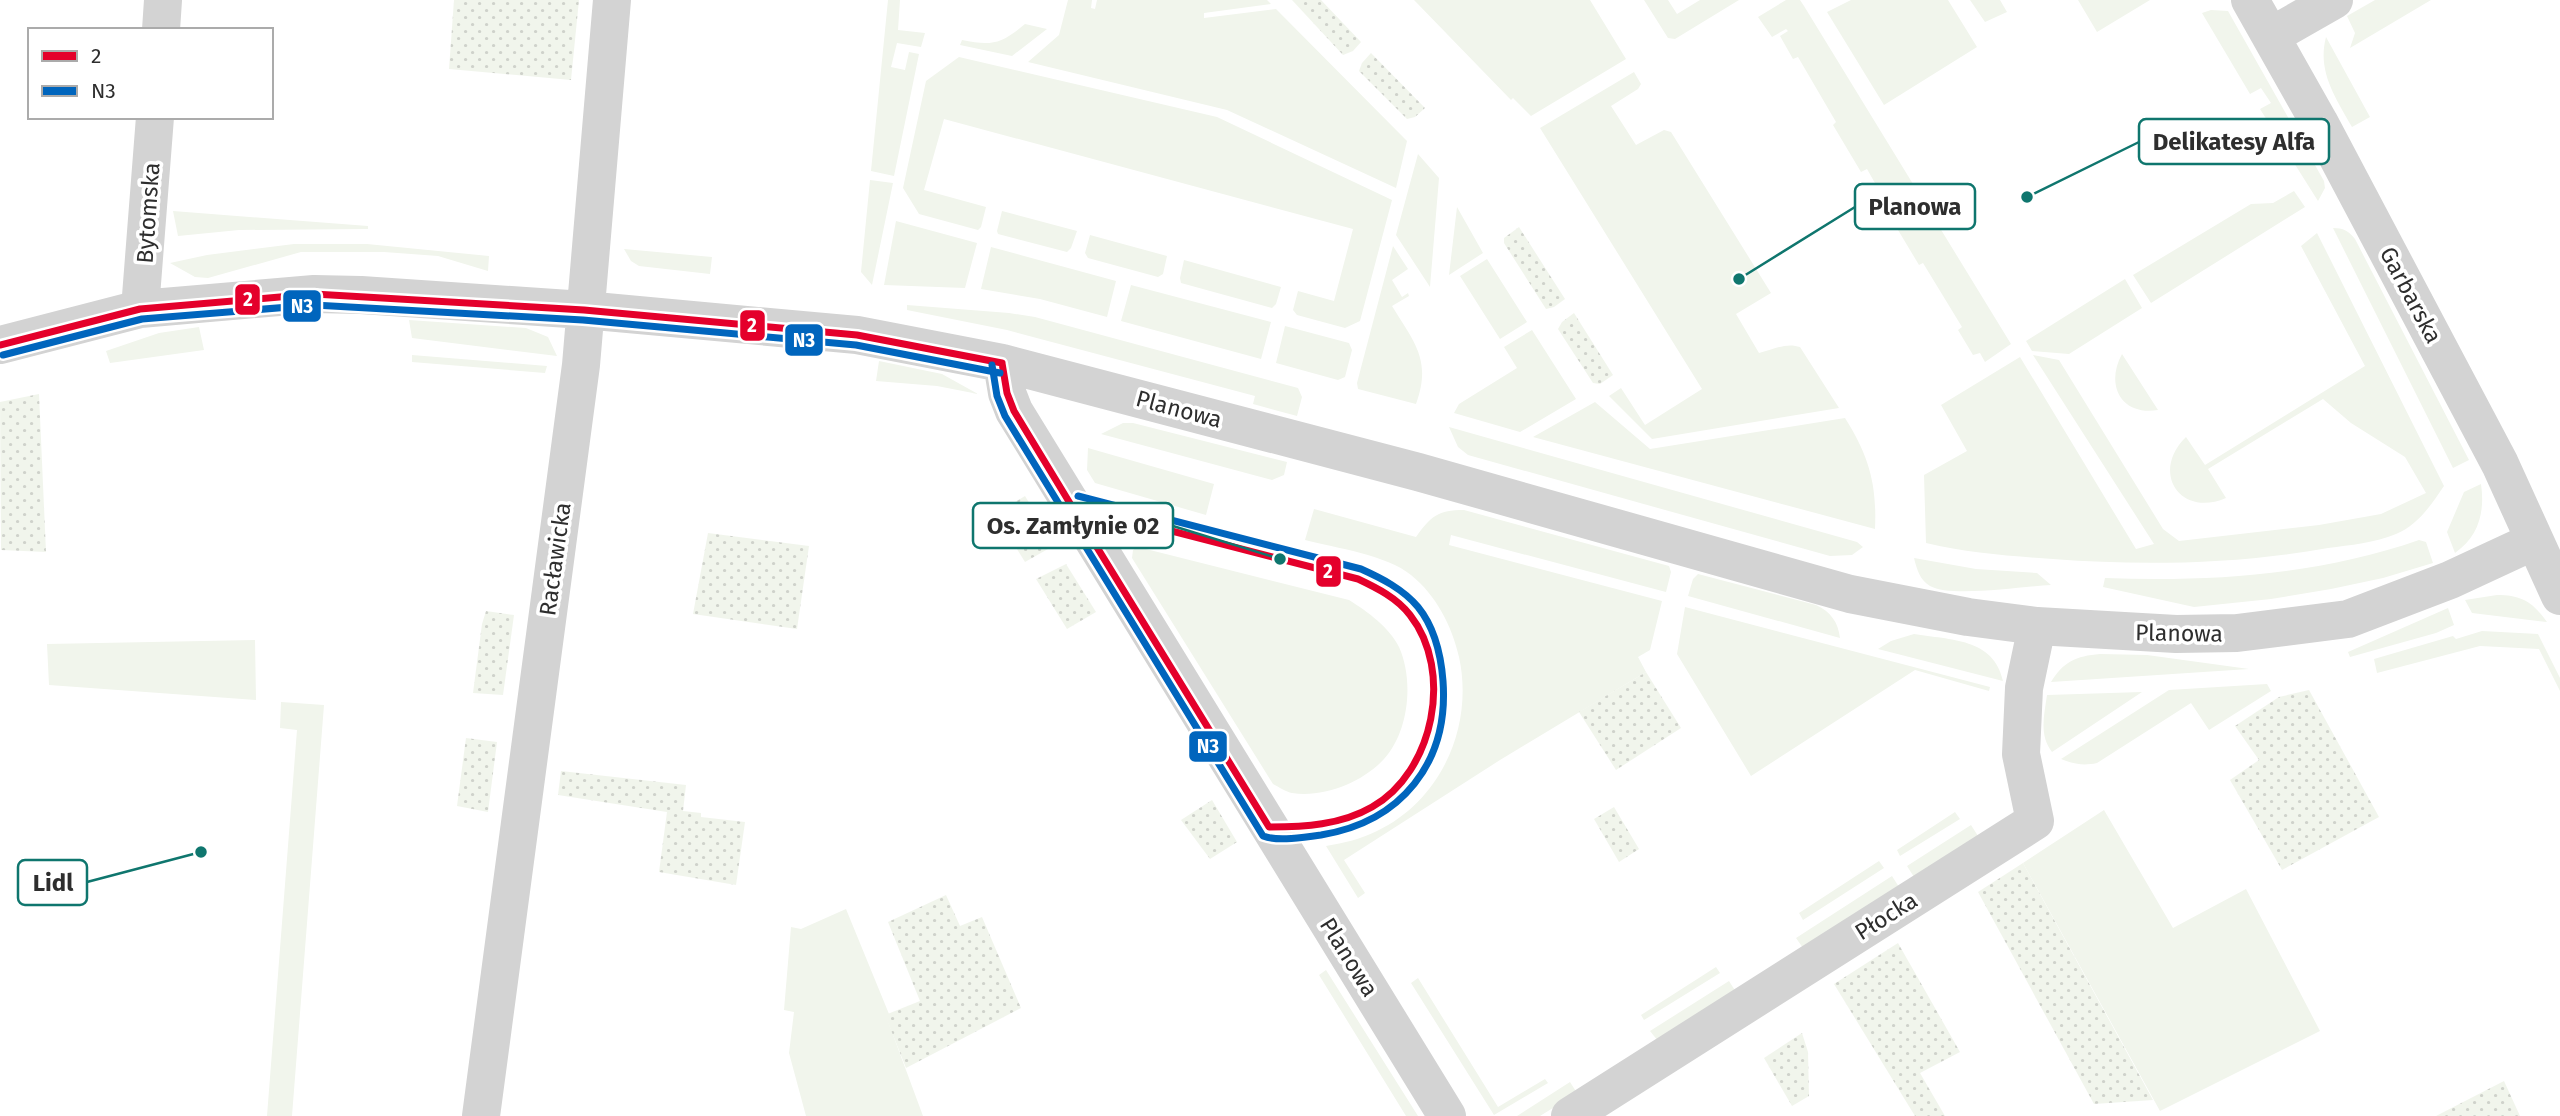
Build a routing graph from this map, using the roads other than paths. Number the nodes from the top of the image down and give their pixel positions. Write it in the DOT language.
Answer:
graph roads {
  1 [pos="163,0"];
  2 [pos="612,0"];
  3 [pos="2250,0"];
  4 [pos="2334,0"];
  5 [pos="161,28"];
  6 [pos="2271,36"];
  7 [pos="155,119"];
  8 [pos="140,309"];
  9 [pos="584,310"];
  10 [pos="0,345"];
  11 [pos="1002,363"];
  12 [pos="2534,541"];
  13 [pos="2560,596"];
  14 [pos="2037,626"];
  15 [pos="481,1116"];
  16 [pos="1447,1116"];
  17 [pos="1570,1116"];
  1 -- 5 [label="street"];
  2 -- 9 [label="street, Racławicka"];
  3 -- 6 [label="street, Garbarska"];
  4 -- 6 [label="street"];
  6 -- 12 [label="street, Garbarska"];
  7 -- 8 [label="street, Bytomska"];
  8 -- 9 [label="street, Planowa"];
  8 -- 10 [label="street, Planowa"];
  9 -- 11 [label="street, Planowa"];
  9 -- 15 [label="street, Racławicka"];
  11 -- 14 [label="street, Planowa"];
  11 -- 16 [label="street, Planowa"];
  12 -- 13 [label="street, Garbarska"];
  12 -- 14 [label="street, Planowa"];
  14 -- 17 [label="street, Płocka"];
}
